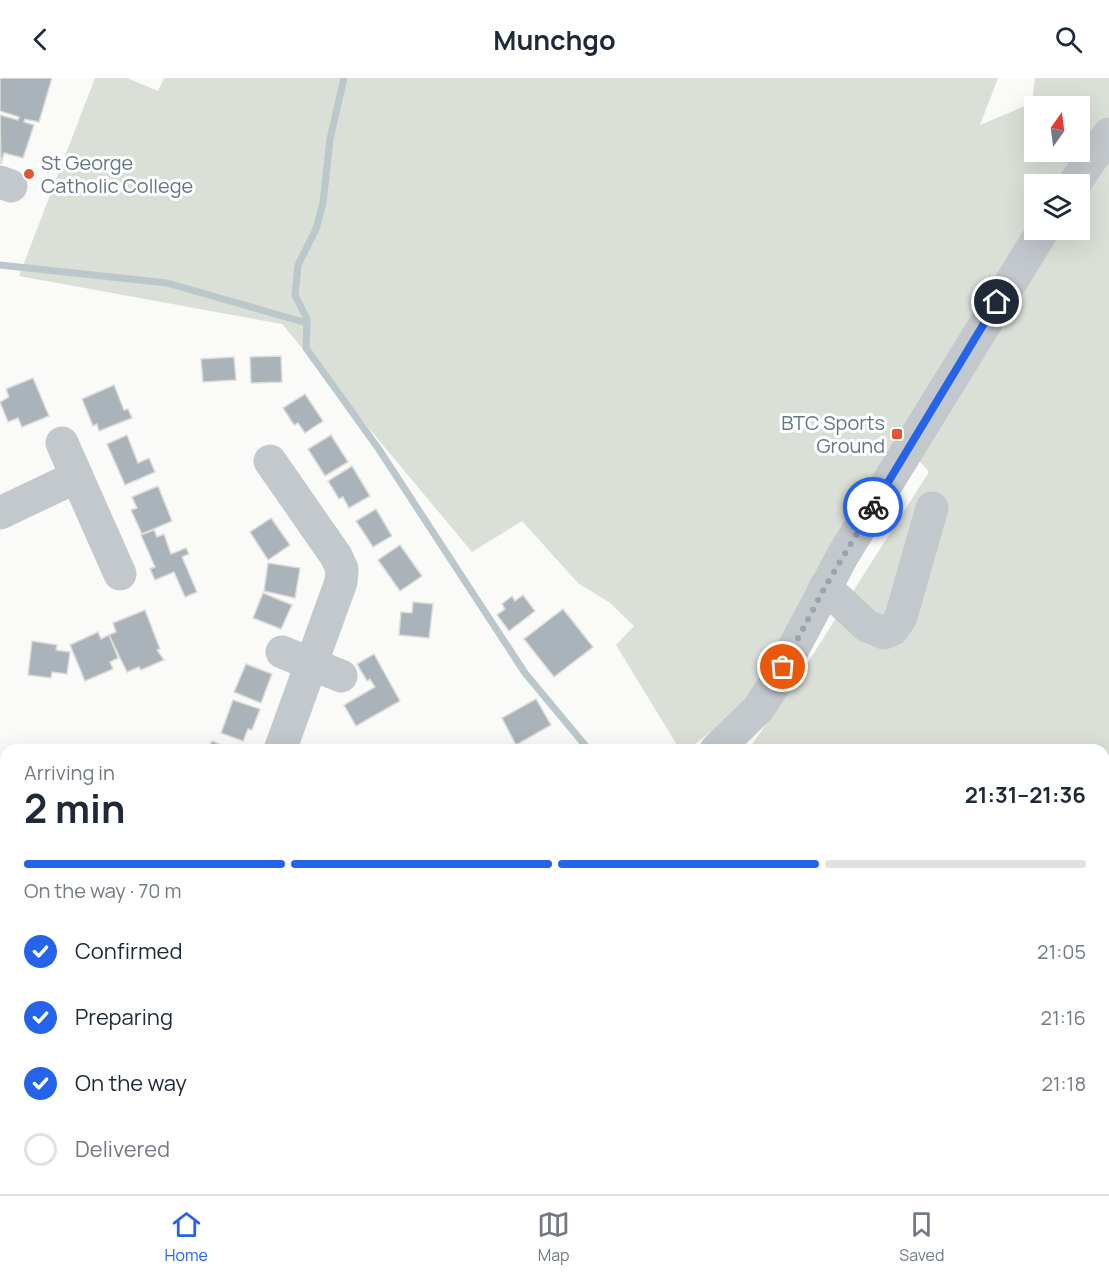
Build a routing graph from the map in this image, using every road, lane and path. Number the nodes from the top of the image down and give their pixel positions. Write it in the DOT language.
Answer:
graph roads {
  1 [pos="1109,134"];
  2 [pos="1081,174"];
  3 [pos="1037,240"];
  4 [pos="62,443"];
  5 [pos="270,461"];
  6 [pos="76,477"];
  7 [pos="932,508"];
  8 [pos="0,513"];
  9 [pos="120,574"];
  10 [pos="825,587"];
  11 [pos="282,652"];
  12 [pos="312,664"];
  13 [pos="341,676"];
  14 [pos="282,744"];
  15 [pos="722,744"];
  1 -- 2 [label="street"];
  3 -- 10 [label="street"];
  4 -- 6 [label="street"];
  5 -- 12 [label="street"];
  6 -- 8 [label="street"];
  6 -- 9 [label="street"];
  7 -- 10 [label="street"];
  10 -- 15 [label="street"];
  11 -- 12 [label="street"];
  12 -- 13 [label="street"];
  12 -- 14 [label="street"];
}
